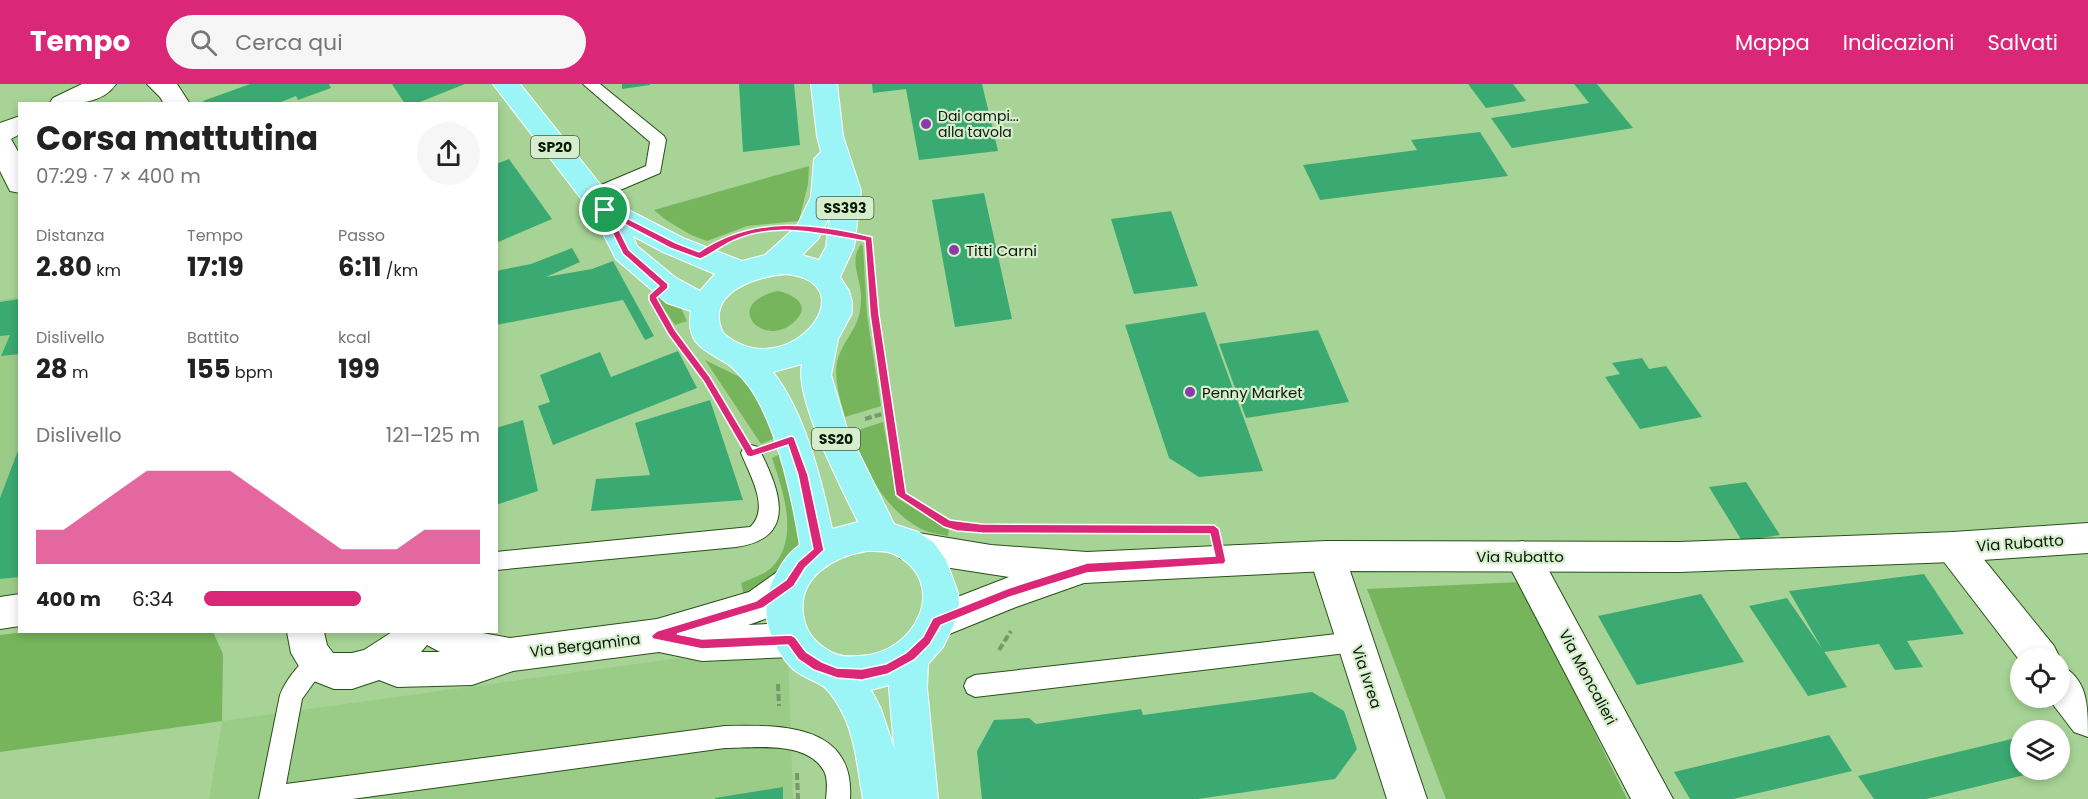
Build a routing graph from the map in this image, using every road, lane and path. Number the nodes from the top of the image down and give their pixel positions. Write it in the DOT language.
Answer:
graph roads {
  1 [pos="103,84"];
  2 [pos="160,84"];
  3 [pos="506,84"];
  4 [pos="591,84"];
  5 [pos="824,84"];
  6 [pos="66,102"];
  7 [pos="176,102"];
  8 [pos="18,125"];
  9 [pos="0,133"];
  10 [pos="830,136"];
  11 [pos="0,143"];
  12 [pos="18,180"];
  13 [pos="599,202"];
  14 [pos="809,229"];
  15 [pos="842,234"];
  16 [pos="700,256"];
  17 [pos="775,263"];
  18 [pos="740,272"];
  19 [pos="825,278"];
  20 [pos="873,293"];
  21 [pos="873,304"];
  22 [pos="707,305"];
  23 [pos="823,337"];
  24 [pos="743,358"];
  25 [pos="700,370"];
  26 [pos="889,412"];
  27 [pos="831,429"];
  28 [pos="751,453"];
  29 [pos="938,518"];
  30 [pos="2088,538"];
  31 [pos="897,541"];
  32 [pos="1953,547"];
  33 [pos="819,550"];
  34 [pos="1327,556"];
  35 [pos="1522,556"];
  36 [pos="506,561"];
  37 [pos="1087,568"];
  38 [pos="790,583"];
  39 [pos="18,610"];
  40 [pos="0,613"];
  41 [pos="937,622"];
  42 [pos="414,633"];
  43 [pos="440,633"];
  44 [pos="657,636"];
  45 [pos="306,640"];
  46 [pos="791,640"];
  47 [pos="1355,642"];
  48 [pos="2033,648"];
  49 [pos="513,654"];
  50 [pos="910,657"];
  51 [pos="379,663"];
  52 [pos="837,673"];
  53 [pos="975,686"];
  54 [pos="2070,695"];
  55 [pos="2088,719"];
  56 [pos="382,791"];
  57 [pos="272,799"];
  58 [pos="838,799"];
  59 [pos="883,799"];
  60 [pos="918,799"];
  61 [pos="1407,799"];
  62 [pos="1653,799"];
  1 -- 6 [label="street"];
  2 -- 7 [label="street"];
  3 -- 13 [label="main road, SP20"];
  4 -- 13 [label="lane"];
  5 -- 10 [label="main road, SS393"];
  8 -- 9 [label="street"];
  10 -- 14 [label="main road, SS393"];
  10 -- 15 [label="main road, SS393"];
  11 -- 12 [label="street"];
  13 -- 16 [label="main road, SP20"];
  13 -- 22 [label="main road, SP20"];
  14 -- 16 [label="path"];
  14 -- 17 [label="main road, SS393"];
  15 -- 19 [label="main road, SS393"];
  15 -- 20 [label="path"];
  16 -- 18 [label="main road, SP20"];
  17 -- 18 [label="main road"];
  17 -- 19 [label="main road"];
  18 -- 22 [label="main road"];
  19 -- 23 [label="main road"];
  21 -- 26 [label="path"];
  22 -- 24 [label="main road"];
  23 -- 24 [label="main road"];
  23 -- 27 [label="main road, SS20"];
  24 -- 33 [label="main road, SS20"];
  25 -- 28 [label="path"];
  26 -- 27 [label="path"];
  26 -- 29 [label="path"];
  27 -- 31 [label="main road, SS20"];
  28 -- 36 [label="lane"];
  30 -- 32 [label="street, Via Rubatto"];
  31 -- 33 [label="main road, SS20"];
  31 -- 37 [label="street"];
  31 -- 41 [label="main road, SS20"];
  32 -- 35 [label="street, Via Rubatto"];
  32 -- 48 [label="street, Via Rubatto"];
  33 -- 38 [label="main road, SS20"];
  34 -- 35 [label="street, Via Rubatto"];
  34 -- 37 [label="street, Via Rubatto"];
  34 -- 47 [label="street, Via Ivrea"];
  35 -- 62 [label="street, Via Moncalieri"];
  37 -- 41 [label="street"];
  38 -- 44 [label="street"];
  38 -- 46 [label="main road, SS20"];
  39 -- 40 [label="street"];
  41 -- 50 [label="main road, SS20"];
  42 -- 51 [label="street"];
  43 -- 49 [label="street, Via Bergamina"];
  44 -- 46 [label="street"];
  44 -- 49 [label="street, Via Bergamina"];
  45 -- 51 [label="street"];
  45 -- 57 [label="lane"];
  46 -- 52 [label="main road, SS20"];
  47 -- 53 [label="lane"];
  47 -- 61 [label="street, Via Ivrea"];
  49 -- 51 [label="street, Via Bergamina"];
  50 -- 52 [label="main road, SS20"];
  50 -- 60 [label="main road"];
  52 -- 59 [label="main road"];
  54 -- 55 [label="street"];
  56 -- 57 [label="lane"];
  56 -- 58 [label="lane"];
}
